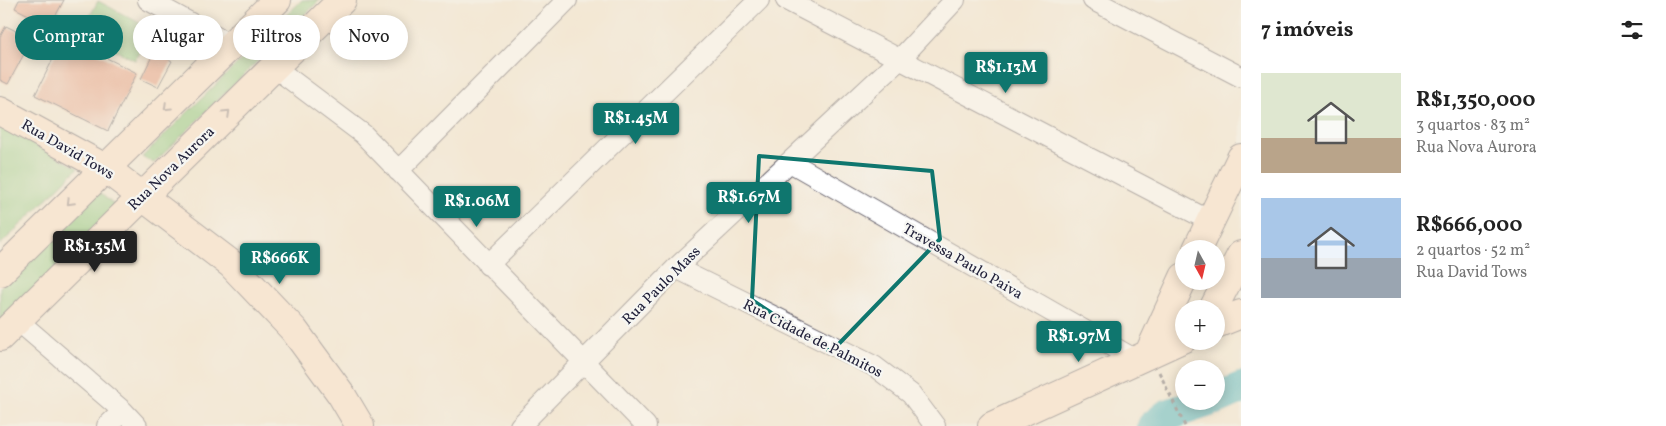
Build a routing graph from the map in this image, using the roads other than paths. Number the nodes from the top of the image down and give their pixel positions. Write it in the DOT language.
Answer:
graph roads {
  1 [pos="148,0"];
  2 [pos="277,0"];
  3 [pos="342,0"];
  4 [pos="566,0"];
  5 [pos="759,0"];
  6 [pos="786,0"];
  7 [pos="955,0"];
  8 [pos="1093,0"];
  9 [pos="231,45"];
  10 [pos="901,58"];
  11 [pos="274,67"];
  12 [pos="1241,76"];
  13 [pos="0,111"];
  14 [pos="1241,158"];
  15 [pos="790,162"];
  16 [pos="105,168"];
  17 [pos="398,171"];
  18 [pos="142,196"];
  19 [pos="1210,221"];
  20 [pos="1201,240"];
  21 [pos="1241,255"];
  22 [pos="488,265"];
  23 [pos="676,268"];
  24 [pos="0,272"];
  25 [pos="1178,290"];
  26 [pos="1218,300"];
  27 [pos="1241,314"];
  28 [pos="1225,320"];
  29 [pos="9,328"];
  30 [pos="1175,342"];
  31 [pos="1143,357"];
  32 [pos="585,361"];
  33 [pos="122,411"];
  34 [pos="107,426"];
  35 [pos="137,426"];
  36 [pos="360,426"];
  37 [pos="520,426"];
  38 [pos="646,426"];
  39 [pos="935,426"];
  40 [pos="992,426"];
  1 -- 9 [label="street"];
  2 -- 9 [label="street"];
  3 -- 11 [label="street, Rua Nova Aurora"];
  4 -- 17 [label="street"];
  5 -- 22 [label="street"];
  6 -- 10 [label="street"];
  7 -- 10 [label="street, Rua Paulo Mass"];
  8 -- 12 [label="street"];
  9 -- 16 [label="street, one-way"];
  10 -- 15 [label="street, Rua Paulo Mass"];
  10 -- 19 [label="street"];
  11 -- 17 [label="street"];
  18 -- 11 [label="street, Rua Nova Aurora, one-way"];
  13 -- 16 [label="street, Rua David Tows"];
  14 -- 19 [label="street"];
  15 -- 23 [label="street, Rua Paulo Mass"];
  15 -- 31 [label="street, Travessa Paulo Paiva"];
  16 -- 18 [label="street, Rua David Tows"];
  16 -- 24 [label="street, one-way"];
  17 -- 22 [label="street"];
  18 -- 29 [label="street, Rua Nova Aurora"];
  18 -- 36 [label="street, Rua David Tows"];
  19 -- 20 [label="street"];
  21 -- 26 [label="street"];
  22 -- 32 [label="street"];
  23 -- 32 [label="street, Rua Paulo Mass"];
  23 -- 39 [label="street, Rua Cidade de Palmitos"];
  25 -- 31 [label="street"];
  27 -- 28 [label="street"];
  29 -- 33 [label="street"];
  30 -- 31 [label="street"];
  31 -- 40 [label="street"];
  32 -- 37 [label="street, Rua Paulo Mass"];
  32 -- 38 [label="street"];
  33 -- 34 [label="street"];
  33 -- 35 [label="street"];
}
